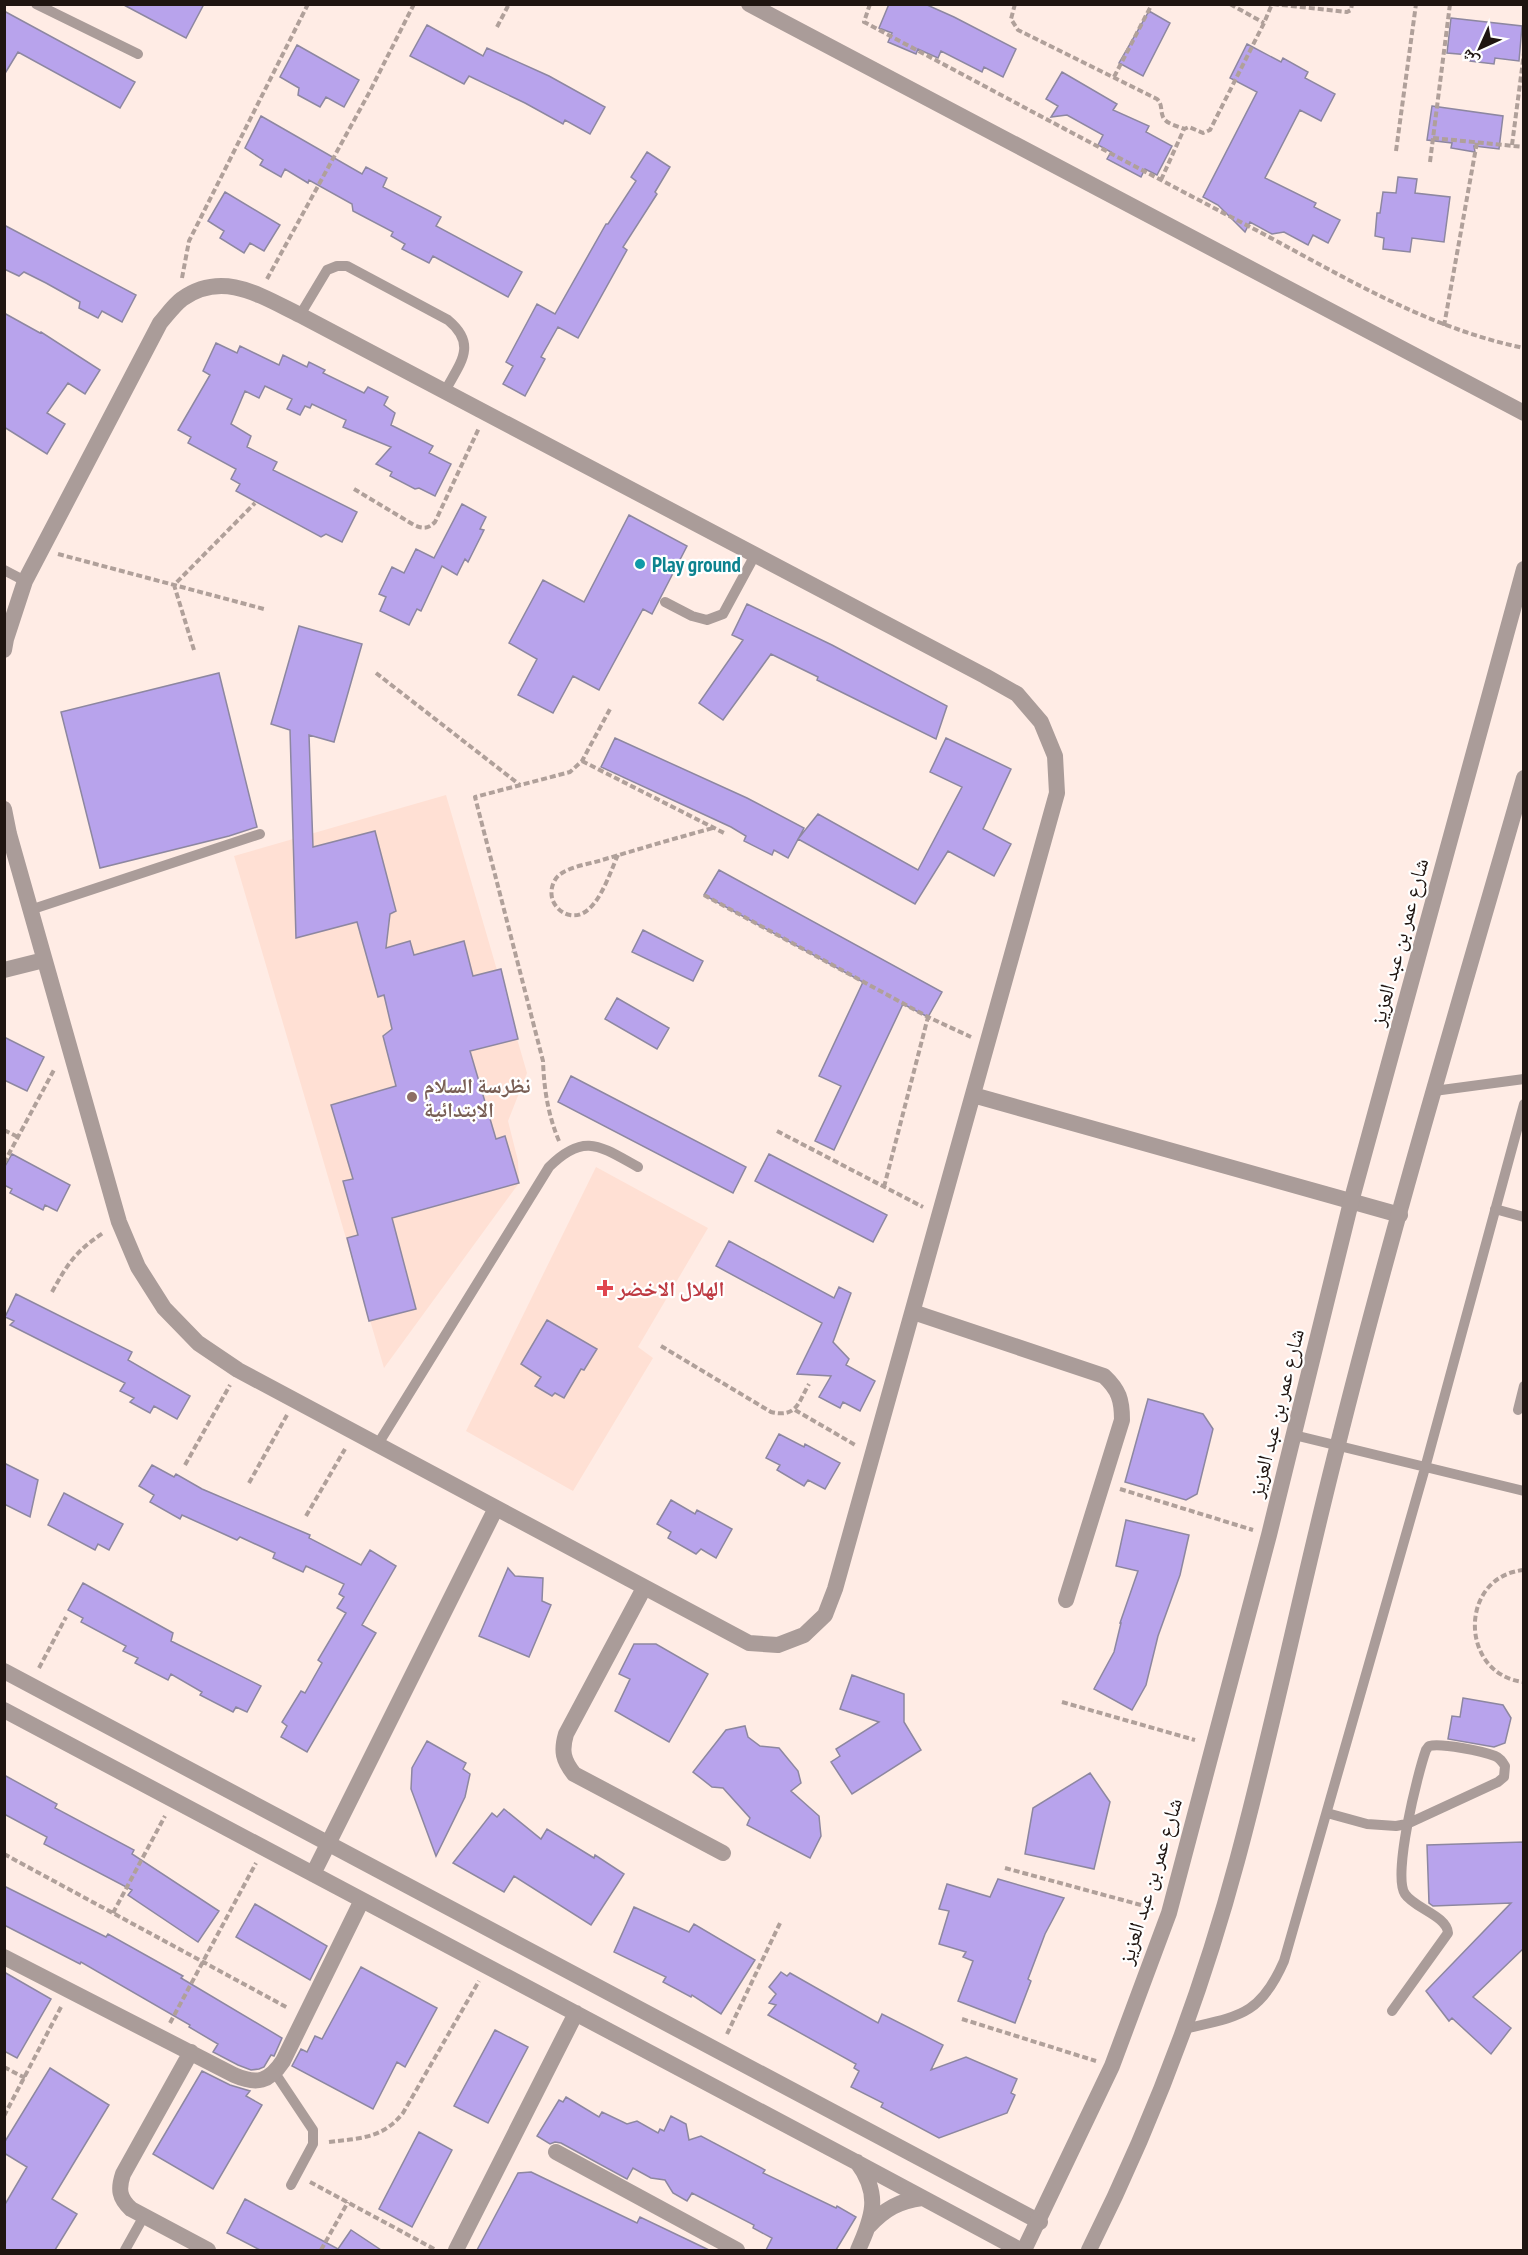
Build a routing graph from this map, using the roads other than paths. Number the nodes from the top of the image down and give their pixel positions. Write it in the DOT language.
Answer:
graph roads {
  1 [pos="36,4"];
  2 [pos="749,4"];
  3 [pos="138,54"];
  4 [pos="300,315"];
  5 [pos="445,392"];
  6 [pos="1524,413"];
  7 [pos="755,555"];
  8 [pos="1524,569"];
  9 [pos="4,570"];
  10 [pos="24,581"];
  11 [pos="665,602"];
  12 [pos="4,650"];
  13 [pos="1524,778"];
  14 [pos="4,809"];
  15 [pos="260,834"];
  16 [pos="30,910"];
  17 [pos="44,960"];
  18 [pos="4,970"];
  19 [pos="1524,1079"];
  20 [pos="1434,1091"];
  21 [pos="973,1095"];
  22 [pos="1524,1104"];
  23 [pos="638,1167"];
  24 [pos="1352,1202"];
  25 [pos="1495,1209"];
  26 [pos="1400,1215"];
  27 [pos="1524,1216"];
  28 [pos="912,1312"];
  29 [pos="1524,1386"];
  30 [pos="1518,1410"];
  31 [pos="1294,1435"];
  32 [pos="378,1444"];
  33 [pos="1337,1446"];
  34 [pos="1425,1468"];
  35 [pos="1524,1491"];
  36 [pos="496,1508"];
  37 [pos="644,1588"];
  38 [pos="1066,1600"];
  39 [pos="4,1671"];
  40 [pos="4,1710"];
  41 [pos="1327,1813"];
  42 [pos="1407,1824"];
  43 [pos="328,1843"];
  44 [pos="723,1853"];
  45 [pos="313,1874"];
  46 [pos="362,1900"];
  47 [pos="4,1957"];
  48 [pos="1392,2011"];
  49 [pos="576,2013"];
  50 [pos="1185,2029"];
  51 [pos="190,2052"];
  52 [pos="274,2073"];
  53 [pos="556,2152"];
  54 [pos="856,2162"];
  55 [pos="291,2185"];
  56 [pos="922,2198"];
  57 [pos="144,2216"];
  58 [pos="1040,2222"];
  59 [pos="868,2226"];
  60 [pos="726,2248"];
  61 [pos="125,2250"];
  62 [pos="208,2250"];
  63 [pos="456,2250"];
  64 [pos="858,2250"];
  65 [pos="1022,2250"];
  66 [pos="1089,2250"];
  1 -- 3 [label="lane"];
  2 -- 6 [label="street"];
  4 -- 5 [label="street"];
  4 -- 5 [label="lane"];
  4 -- 10 [label="street"];
  5 -- 7 [label="street"];
  7 -- 11 [label="lane"];
  7 -- 21 [label="street"];
  8 -- 24 [label="street, شارع عمر بن عبد العزيز"];
  9 -- 10 [label="lane"];
  10 -- 12 [label="street"];
  13 -- 20 [label="street"];
  14 -- 16 [label="street"];
  15 -- 16 [label="lane"];
  16 -- 17 [label="street"];
  17 -- 18 [label="street"];
  17 -- 32 [label="street"];
  19 -- 20 [label="lane"];
  20 -- 26 [label="street"];
  21 -- 24 [label="street"];
  21 -- 28 [label="street"];
  22 -- 25 [label="lane"];
  23 -- 32 [label="lane"];
  24 -- 26 [label="street"];
  24 -- 31 [label="street, شارع عمر بن عبد العزيز"];
  25 -- 27 [label="lane"];
  25 -- 34 [label="lane"];
  26 -- 33 [label="street"];
  28 -- 37 [label="street"];
  28 -- 38 [label="street"];
  29 -- 30 [label="lane"];
  31 -- 33 [label="lane"];
  31 -- 58 [label="street, شارع عمر بن عبد العزيز"];
  32 -- 36 [label="street"];
  33 -- 34 [label="lane"];
  33 -- 50 [label="street"];
  34 -- 35 [label="lane"];
  34 -- 41 [label="lane"];
  36 -- 37 [label="street"];
  36 -- 43 [label="street"];
  37 -- 44 [label="street"];
  39 -- 43 [label="street"];
  40 -- 45 [label="street"];
  41 -- 42 [label="lane"];
  41 -- 50 [label="lane"];
  42 -- 42 [label="lane"];
  42 -- 48 [label="lane"];
  43 -- 45 [label="street"];
  43 -- 58 [label="street"];
  45 -- 46 [label="street"];
  46 -- 49 [label="street"];
  46 -- 52 [label="street"];
  47 -- 51 [label="street"];
  49 -- 54 [label="street"];
  49 -- 63 [label="street"];
  50 -- 66 [label="street"];
  51 -- 52 [label="street"];
  51 -- 57 [label="street"];
  52 -- 55 [label="lane"];
  53 -- 60 [label="street"];
  54 -- 56 [label="street"];
  54 -- 59 [label="street"];
  56 -- 59 [label="street"];
  56 -- 65 [label="street"];
  57 -- 61 [label="lane"];
  57 -- 62 [label="street"];
  58 -- 65 [label="street, شارع عمر بن عبد العزيز"];
  59 -- 64 [label="street"];
}
